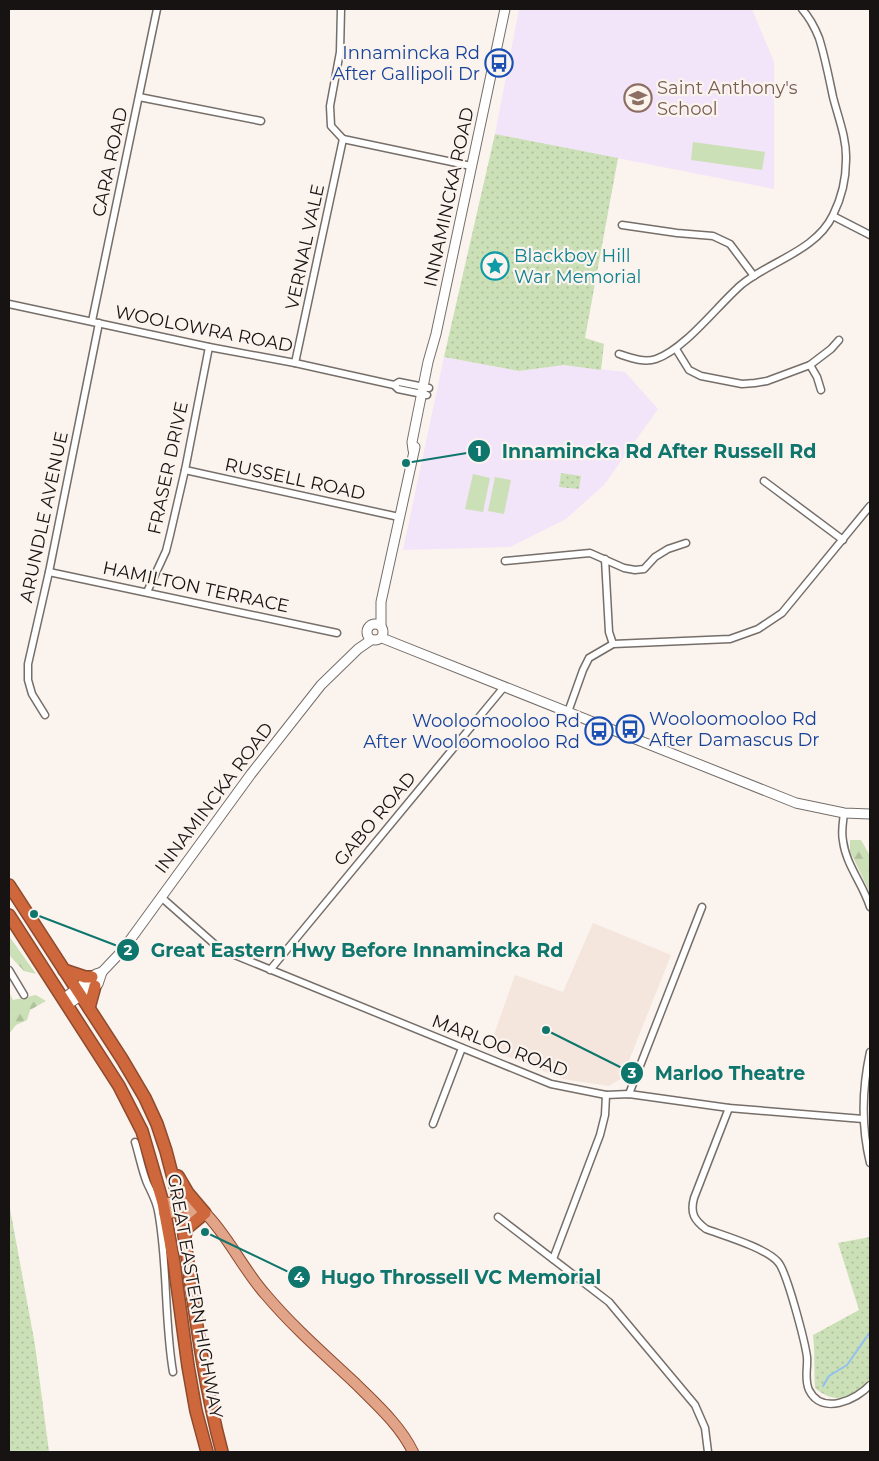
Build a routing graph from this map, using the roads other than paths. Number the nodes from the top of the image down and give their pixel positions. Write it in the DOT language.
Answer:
graph roads {
  1 [pos="157,9"];
  2 [pos="341,9"];
  3 [pos="505,9"];
  4 [pos="802,9"];
  5 [pos="139,97"];
  6 [pos="261,121"];
  7 [pos="343,138"];
  8 [pos="471,166"];
  9 [pos="833,216"];
  10 [pos="622,224"];
  11 [pos="870,235"];
  12 [pos="754,276"];
  13 [pos="9,304"];
  14 [pos="95,322"];
  15 [pos="839,340"];
  16 [pos="209,346"];
  17 [pos="676,349"];
  18 [pos="619,354"];
  19 [pos="295,363"];
  20 [pos="810,365"];
  21 [pos="821,390"];
  22 [pos="425,391"];
  23 [pos="185,470"];
  24 [pos="764,481"];
  25 [pos="870,506"];
  26 [pos="399,517"];
  27 [pos="842,540"];
  28 [pos="686,542"];
  29 [pos="605,559"];
  30 [pos="505,561"];
  31 [pos="49,572"];
  32 [pos="147,592"];
  33 [pos="380,630"];
  34 [pos="337,633"];
  35 [pos="369,638"];
  36 [pos="613,644"];
  37 [pos="504,687"];
  38 [pos="568,712"];
  39 [pos="45,715"];
  40 [pos="844,813"];
  41 [pos="870,814"];
  42 [pos="9,885"];
  43 [pos="161,897"];
  44 [pos="702,907"];
  45 [pos="870,907"];
  46 [pos="9,915"];
  47 [pos="9,970"];
  48 [pos="64,970"];
  49 [pos="270,970"];
  50 [pos="96,978"];
  51 [pos="79,992"];
  52 [pos="24,995"];
  53 [pos="65,1002"];
  54 [pos="89,1008"];
  55 [pos="462,1048"];
  56 [pos="870,1052"];
  57 [pos="630,1094"];
  58 [pos="606,1095"];
  59 [pos="729,1108"];
  60 [pos="863,1119"];
  61 [pos="433,1124"];
  62 [pos="135,1142"];
  63 [pos="168,1155"];
  64 [pos="146,1159"];
  65 [pos="870,1163"];
  66 [pos="180,1207"];
  67 [pos="164,1208"];
  68 [pos="205,1213"];
  69 [pos="498,1217"];
  70 [pos="185,1236"];
  71 [pos="553,1259"];
  72 [pos="173,1372"];
  73 [pos="870,1385"];
  74 [pos="208,1452"];
  75 [pos="222,1452"];
  76 [pos="413,1452"];
  77 [pos="708,1452"];
  1 -- 5 [label="street, CARA ROAD"];
  2 -- 7 [label="street"];
  3 -- 8 [label="main road, INNAMINCKA ROAD"];
  4 -- 9 [label="street"];
  5 -- 6 [label="street"];
  5 -- 14 [label="street, CARA ROAD"];
  7 -- 8 [label="street"];
  7 -- 19 [label="street, VERNAL VALE"];
  8 -- 22 [label="main road, INNAMINCKA ROAD"];
  9 -- 11 [label="street"];
  9 -- 12 [label="street"];
  10 -- 12 [label="street"];
  12 -- 17 [label="street"];
  13 -- 14 [label="street, WOOLOWRA ROAD"];
  14 -- 16 [label="street, WOOLOWRA ROAD"];
  14 -- 31 [label="street, ARUNDLE AVENUE"];
  15 -- 20 [label="street"];
  16 -- 19 [label="street, WOOLOWRA ROAD"];
  16 -- 23 [label="street, FRASER DRIVE"];
  17 -- 18 [label="street"];
  17 -- 20 [label="street"];
  19 -- 22 [label="street, WOOLOWRA ROAD"];
  20 -- 21 [label="street"];
  22 -- 26 [label="main road, INNAMINCKA ROAD"];
  23 -- 26 [label="street, RUSSELL ROAD"];
  23 -- 32 [label="street, FRASER DRIVE"];
  24 -- 27 [label="street"];
  25 -- 27 [label="street"];
  26 -- 33 [label="main road, INNAMINCKA ROAD"];
  27 -- 36 [label="street"];
  28 -- 29 [label="street"];
  29 -- 30 [label="street"];
  29 -- 36 [label="street"];
  31 -- 32 [label="street, HAMILTON TERRACE"];
  31 -- 39 [label="street, ARUNDLE AVENUE"];
  32 -- 34 [label="street, HAMILTON TERRACE"];
  33 -- 35 [label="main road"];
  33 -- 35 [label="main road, INNAMINCKA ROAD"];
  33 -- 37 [label="main road"];
  35 -- 43 [label="main road, INNAMINCKA ROAD"];
  36 -- 38 [label="street"];
  37 -- 38 [label="main road"];
  37 -- 49 [label="street, GABO ROAD"];
  38 -- 40 [label="main road"];
  40 -- 41 [label="main road"];
  40 -- 45 [label="street"];
  42 -- 48 [label="highway, GREAT EASTERN HIGHWAY"];
  43 -- 49 [label="street, MARLOO ROAD"];
  43 -- 50 [label="main road, INNAMINCKA ROAD"];
  44 -- 57 [label="street"];
  46 -- 53 [label="highway, GREAT EASTERN HIGHWAY"];
  47 -- 52 [label="street"];
  48 -- 50 [label="highway"];
  48 -- 51 [label="highway, GREAT EASTERN HIGHWAY"];
  49 -- 55 [label="street, MARLOO ROAD"];
  50 -- 51 [label="main road, INNAMINCKA ROAD"];
  50 -- 54 [label="highway"];
  51 -- 53 [label="main road, INNAMINCKA ROAD"];
  51 -- 54 [label="highway, GREAT EASTERN HIGHWAY"];
  53 -- 64 [label="highway, GREAT EASTERN HIGHWAY"];
  54 -- 63 [label="highway, GREAT EASTERN HIGHWAY"];
  55 -- 58 [label="street, MARLOO ROAD"];
  55 -- 61 [label="street"];
  56 -- 60 [label="street"];
  57 -- 58 [label="street, MARLOO ROAD"];
  57 -- 59 [label="street, MARLOO ROAD"];
  58 -- 71 [label="street"];
  59 -- 60 [label="street, MARLOO ROAD"];
  59 -- 73 [label="street"];
  60 -- 65 [label="street"];
  62 -- 64 [label="street"];
  63 -- 64 [label="street"];
  63 -- 66 [label="highway, GREAT EASTERN HIGHWAY"];
  63 -- 68 [label="highway"];
  64 -- 67 [label="highway, GREAT EASTERN HIGHWAY"];
  64 -- 72 [label="street"];
  66 -- 67 [label="main road"];
  66 -- 68 [label="main road"];
  66 -- 70 [label="highway, GREAT EASTERN HIGHWAY"];
  67 -- 74 [label="highway, GREAT EASTERN HIGHWAY"];
  68 -- 70 [label="highway"];
  68 -- 76 [label="main road"];
  69 -- 71 [label="street"];
  70 -- 75 [label="highway, GREAT EASTERN HIGHWAY"];
  71 -- 77 [label="street"];
}
